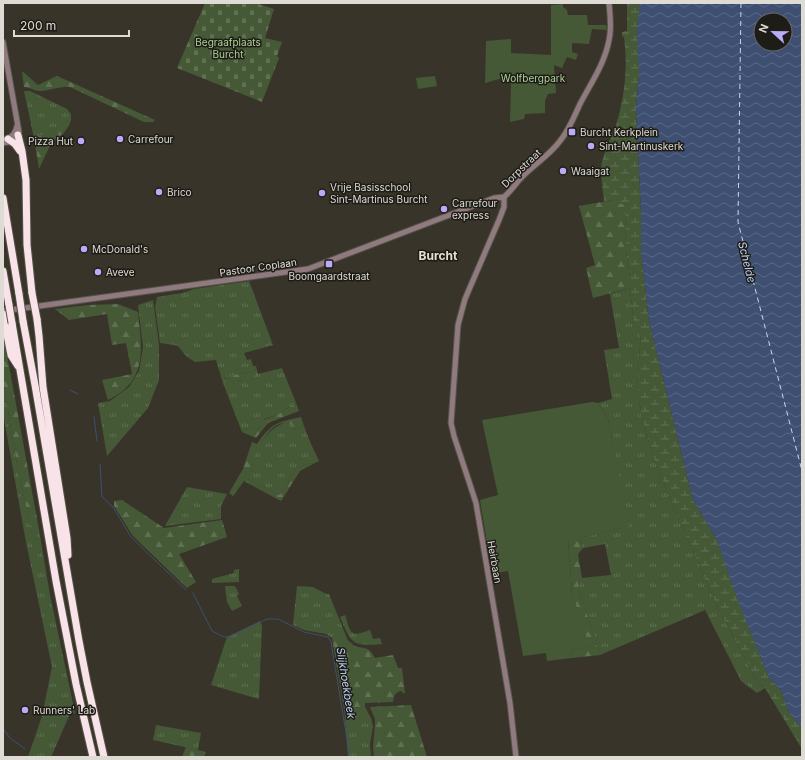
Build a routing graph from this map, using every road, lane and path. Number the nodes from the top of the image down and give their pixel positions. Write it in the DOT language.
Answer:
graph roads {
  1 [pos="609,3"];
  2 [pos="3,42"];
  3 [pos="17,123"];
  4 [pos="18,135"];
  5 [pos="7,141"];
  6 [pos="22,156"];
  7 [pos="504,197"];
  8 [pos="3,198"];
  9 [pos="3,271"];
  10 [pos="3,313"];
  11 [pos="8,324"];
  12 [pos="454,372"];
  13 [pos="68,581"];
  14 [pos="93,757"];
  15 [pos="104,757"];
  16 [pos="516,757"];
  1 -- 7 [label="street, Dorpstraat"];
  2 -- 3 [label="street"];
  3 -- 4 [label="street"];
  3 -- 5 [label="street"];
  4 -- 5 [label="street"];
  4 -- 6 [label="highway"];
  5 -- 6 [label="highway"];
  6 -- 13 [label="highway, bridge"];
  7 -- 10 [label="street, Pastoor Coplaan"];
  7 -- 12 [label="street, Dorpstraat"];
  8 -- 13 [label="highway, bridge"];
  9 -- 11 [label="highway, bridge"];
  10 -- 11 [label="highway"];
  11 -- 14 [label="highway"];
  12 -- 16 [label="street, Heirbaan"];
  13 -- 15 [label="highway"];
}
